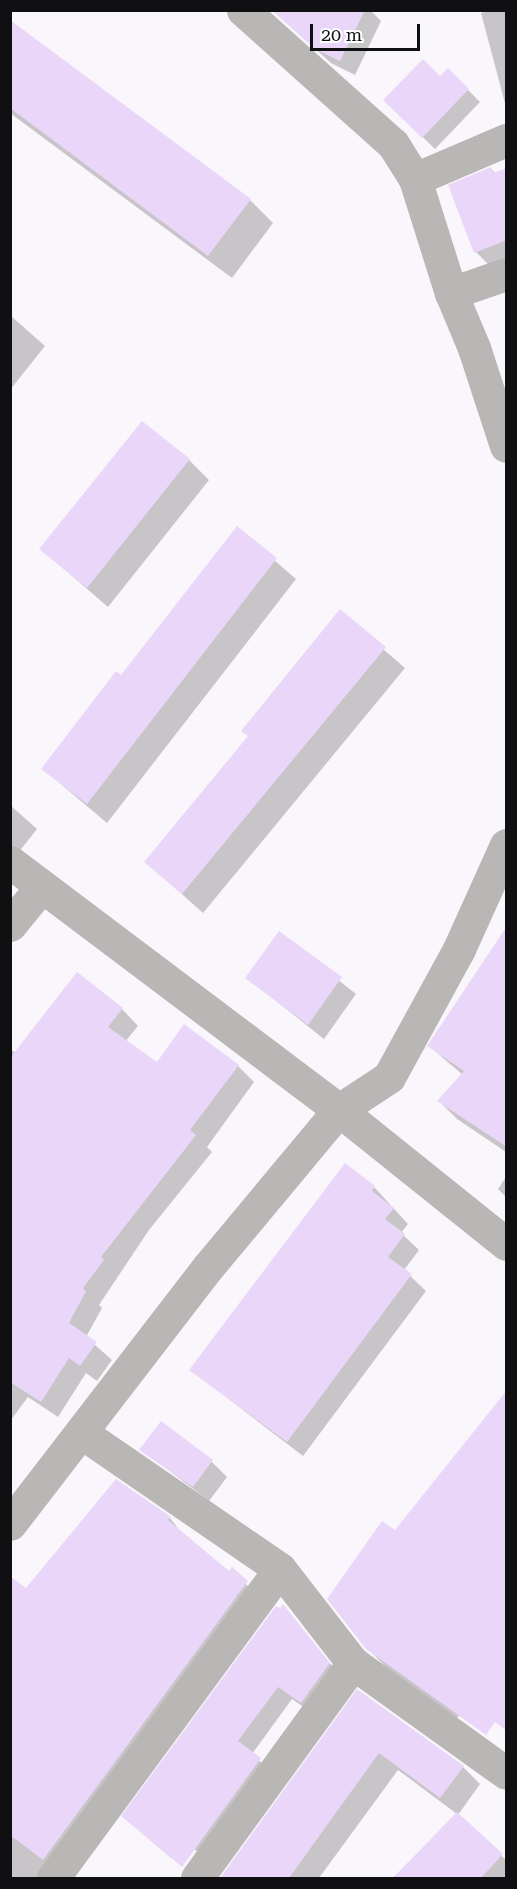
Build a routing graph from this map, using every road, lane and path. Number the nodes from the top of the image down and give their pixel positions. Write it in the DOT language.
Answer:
graph roads {
  1 [pos="243,10"];
  2 [pos="507,140"];
  3 [pos="415,179"];
  4 [pos="507,274"];
  5 [pos="451,293"];
  6 [pos="507,446"];
  7 [pos="507,845"];
  8 [pos="10,862"];
  9 [pos="42,886"];
  10 [pos="10,925"];
  11 [pos="339,1110"];
  12 [pos="507,1244"];
  13 [pos="82,1433"];
  14 [pos="10,1524"];
  15 [pos="280,1569"];
  16 [pos="353,1664"];
  17 [pos="507,1773"];
  18 [pos="53,1878"];
  19 [pos="197,1878"];
  1 -- 3 [label="street"];
  2 -- 3 [label="street"];
  3 -- 5 [label="street"];
  4 -- 5 [label="street"];
  5 -- 6 [label="street"];
  7 -- 11 [label="street"];
  8 -- 9 [label="street"];
  9 -- 10 [label="street"];
  9 -- 11 [label="street"];
  11 -- 12 [label="street"];
  11 -- 13 [label="street"];
  13 -- 14 [label="street"];
  13 -- 15 [label="street"];
  15 -- 16 [label="street"];
  15 -- 18 [label="street"];
  16 -- 17 [label="street"];
  16 -- 19 [label="street"];
}
